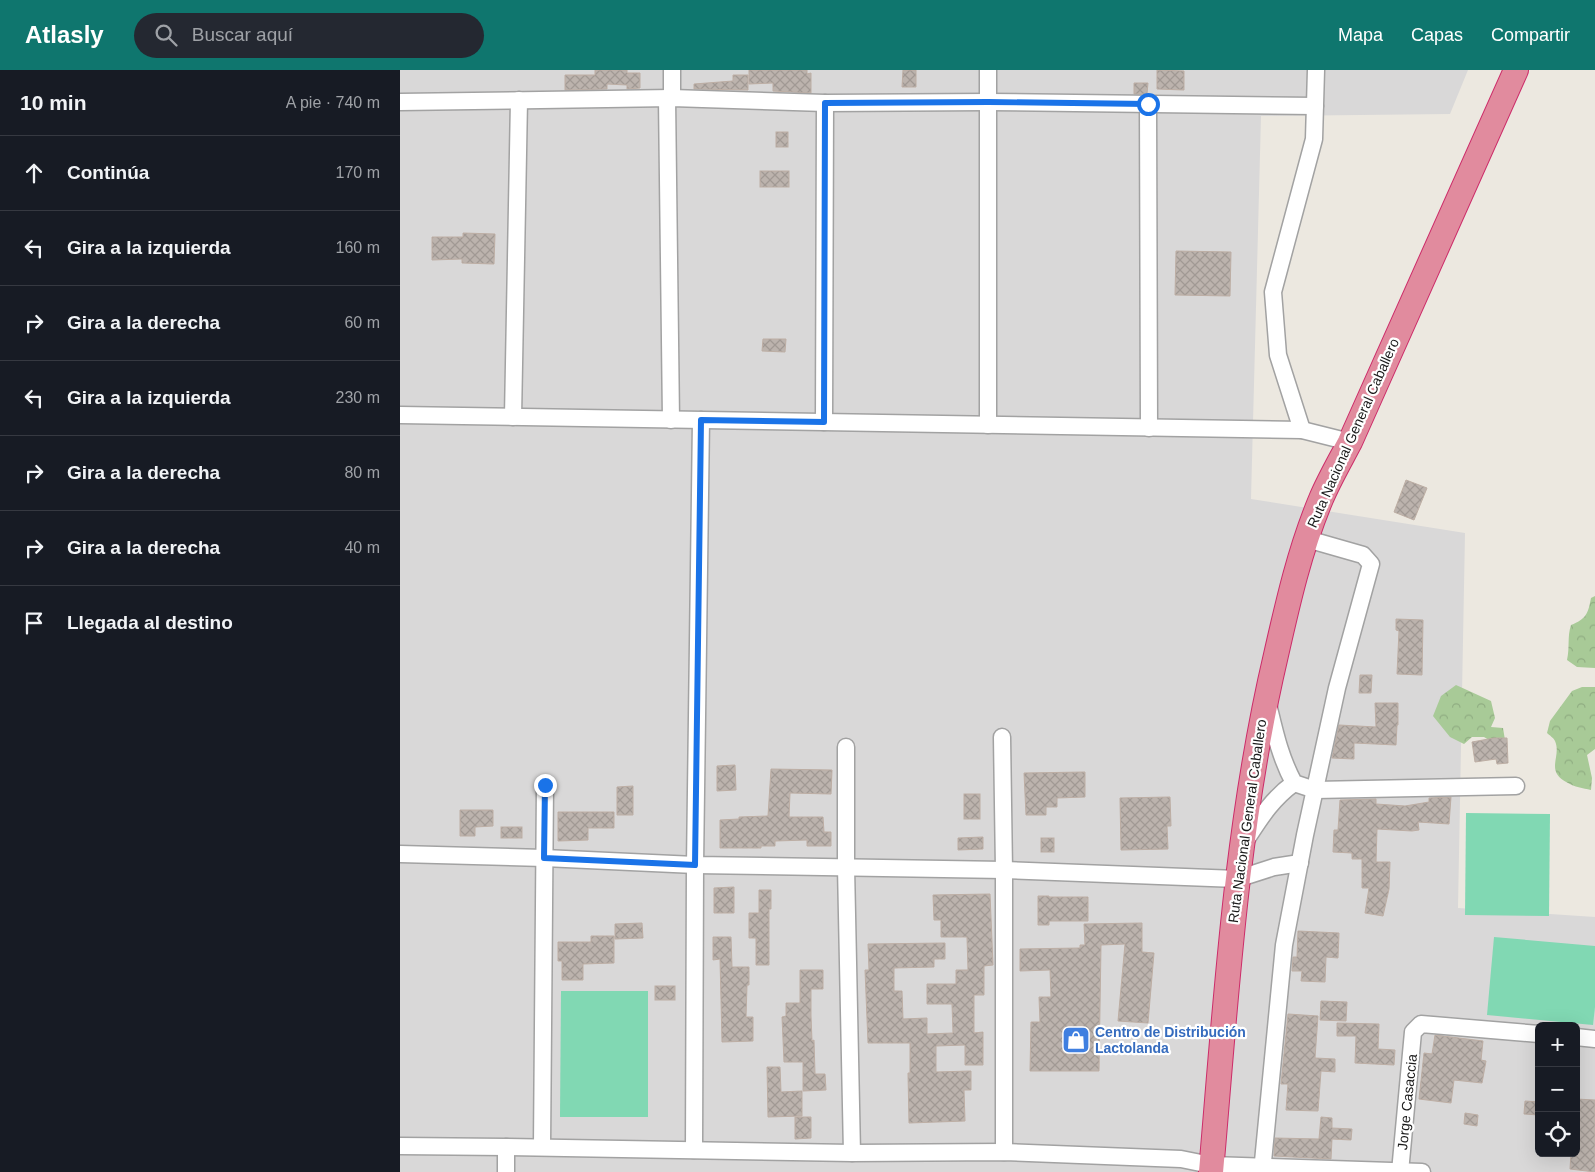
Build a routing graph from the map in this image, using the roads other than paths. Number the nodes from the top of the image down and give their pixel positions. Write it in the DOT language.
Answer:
graph roads {
  1 [pos="672,70"];
  2 [pos="988,70"];
  3 [pos="1316,70"];
  4 [pos="1516,70"];
  5 [pos="670,98"];
  6 [pos="519,100"];
  7 [pos="400,102"];
  8 [pos="988,102"];
  9 [pos="825,103"];
  10 [pos="1148,104"];
  11 [pos="1315,106"];
  12 [pos="400,415"];
  13 [pos="513,417"];
  14 [pos="671,420"];
  15 [pos="701,420"];
  16 [pos="824,422"];
  17 [pos="988,425"];
  18 [pos="1149,428"];
  19 [pos="1302,430"];
  20 [pos="1350,442"];
  21 [pos="1307,539"];
  22 [pos="1266,695"];
  23 [pos="1002,737"];
  24 [pos="846,747"];
  25 [pos="1294,783"];
  26 [pos="545,785"];
  27 [pos="1516,786"];
  28 [pos="1315,790"];
  29 [pos="1241,849"];
  30 [pos="400,854"];
  31 [pos="544,858"];
  32 [pos="1300,863"];
  33 [pos="695,865"];
  34 [pos="846,867"];
  35 [pos="1004,870"];
  36 [pos="1237,879"];
  37 [pos="1535,1034"];
  38 [pos="1580,1037"];
  39 [pos="1595,1039"];
  40 [pos="400,1146"];
  41 [pos="506,1147"];
  42 [pos="542,1147"];
  43 [pos="694,1150"];
  44 [pos="1004,1152"];
  45 [pos="852,1153"];
  46 [pos="1211,1168"];
  47 [pos="1262,1169"];
  48 [pos="1400,1171"];
  49 [pos="506,1172"];
  50 [pos="1422,1172"];
  1 -- 5 [label="street"];
  2 -- 8 [label="street"];
  3 -- 11 [label="street"];
  4 -- 20 [label="highway, Ruta Nacional General Caballero"];
  5 -- 6 [label="street"];
  5 -- 9 [label="street"];
  5 -- 14 [label="street"];
  6 -- 7 [label="street"];
  6 -- 13 [label="street"];
  8 -- 9 [label="street"];
  8 -- 10 [label="street"];
  8 -- 17 [label="street"];
  9 -- 16 [label="street"];
  10 -- 11 [label="street"];
  10 -- 18 [label="street"];
  11 -- 19 [label="street"];
  12 -- 13 [label="street"];
  13 -- 14 [label="street"];
  14 -- 15 [label="street"];
  15 -- 16 [label="street"];
  15 -- 33 [label="street"];
  16 -- 17 [label="street"];
  17 -- 18 [label="street"];
  18 -- 19 [label="street"];
  19 -- 20 [label="street"];
  20 -- 21 [label="highway, Ruta Nacional General Caballero"];
  21 -- 22 [label="highway, Ruta Nacional General Caballero"];
  21 -- 28 [label="street"];
  22 -- 25 [label="street"];
  22 -- 29 [label="highway, Ruta Nacional General Caballero"];
  23 -- 35 [label="street"];
  24 -- 34 [label="street"];
  25 -- 28 [label="street"];
  25 -- 29 [label="street"];
  26 -- 31 [label="street"];
  27 -- 28 [label="street"];
  28 -- 32 [label="street"];
  29 -- 36 [label="highway, Ruta Nacional General Caballero"];
  30 -- 31 [label="street"];
  31 -- 33 [label="street"];
  31 -- 42 [label="street"];
  32 -- 36 [label="street"];
  32 -- 47 [label="street"];
  33 -- 34 [label="street"];
  33 -- 43 [label="street"];
  34 -- 35 [label="street"];
  34 -- 45 [label="street"];
  35 -- 36 [label="street"];
  35 -- 44 [label="street"];
  36 -- 46 [label="highway, Ruta Nacional General Caballero"];
  37 -- 48 [label="street, Jorge Casaccia"];
  38 -- 39 [label="street"];
  40 -- 41 [label="street"];
  41 -- 42 [label="street"];
  41 -- 49 [label="street"];
  42 -- 43 [label="street"];
  43 -- 45 [label="street"];
  44 -- 45 [label="street"];
  44 -- 46 [label="street"];
  46 -- 47 [label="street"];
  47 -- 48 [label="street"];
  48 -- 50 [label="street"];
}
